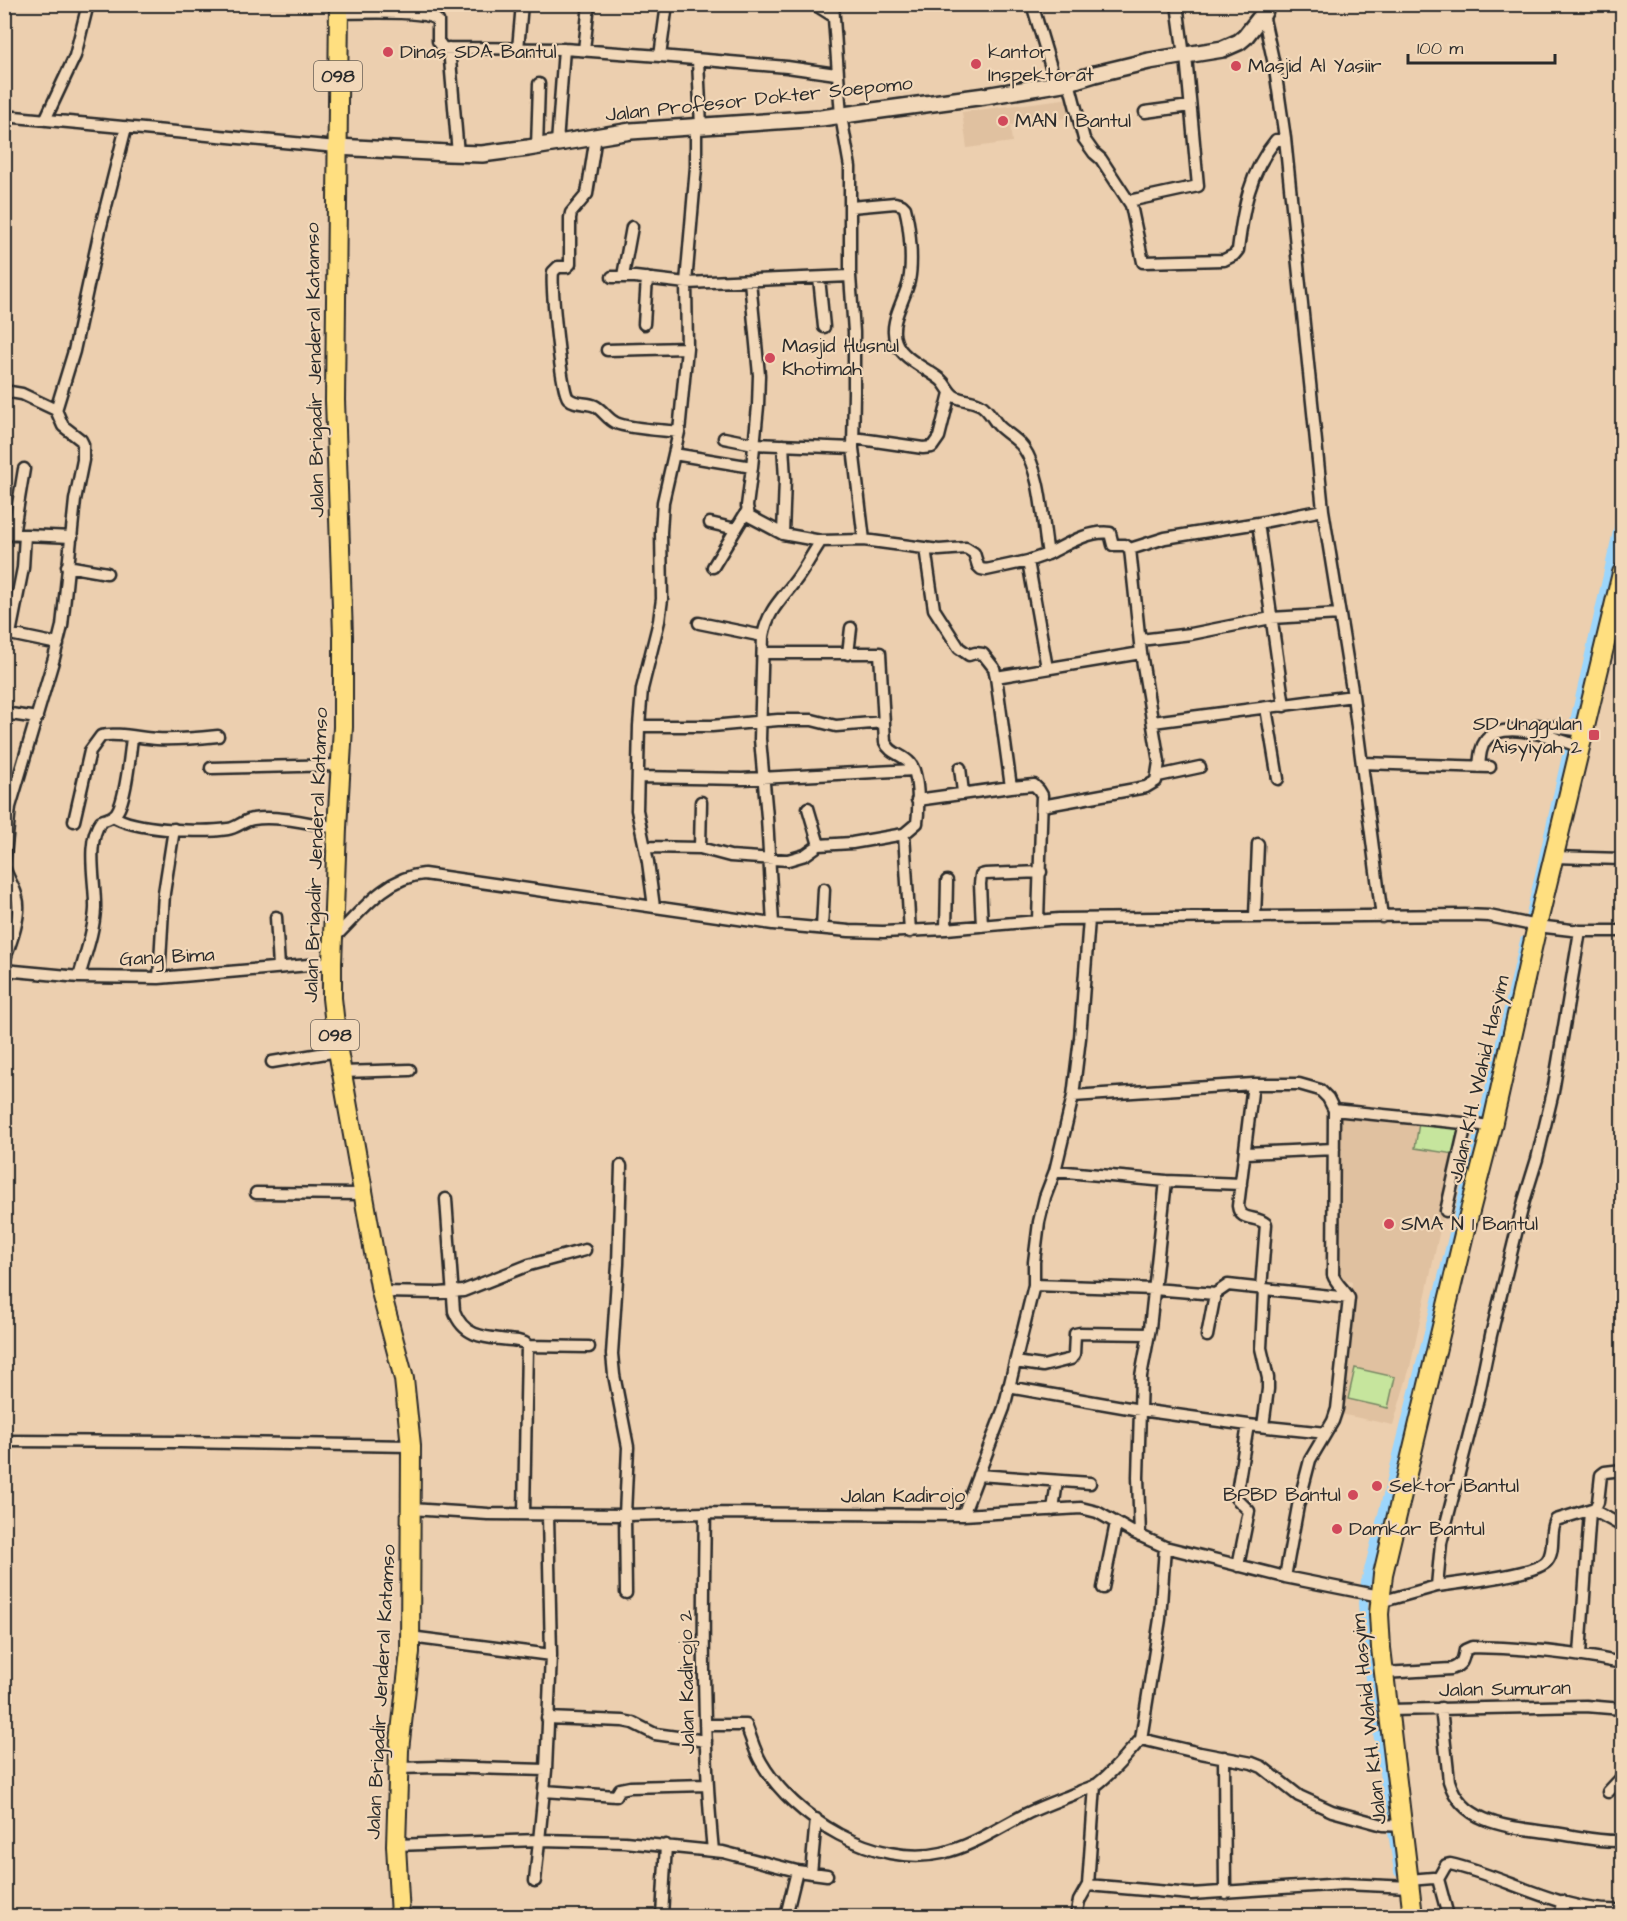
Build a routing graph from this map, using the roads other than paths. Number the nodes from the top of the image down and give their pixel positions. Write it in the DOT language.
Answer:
graph roads {
  1 [pos="88,4"];
  2 [pos="522,4"];
  3 [pos="589,4"];
  4 [pos="667,4"];
  5 [pos="814,4"];
  6 [pos="1032,4"];
  7 [pos="1177,4"];
  8 [pos="1266,7"];
  9 [pos="339,9"];
  10 [pos="410,9"];
  11 [pos="833,10"];
  12 [pos="449,48"];
  13 [pos="518,49"];
  14 [pos="564,49"];
  15 [pos="584,50"];
  16 [pos="660,56"];
  17 [pos="1185,56"];
  18 [pos="698,60"];
  19 [pos="836,74"];
  20 [pos="1062,83"];
  21 [pos="538,84"];
  22 [pos="1190,106"];
  23 [pos="1145,112"];
  24 [pos="4,116"];
  25 [pos="841,116"];
  26 [pos="45,120"];
  27 [pos="698,127"];
  28 [pos="126,128"];
  29 [pos="596,136"];
  30 [pos="1285,138"];
  31 [pos="557,143"];
  32 [pos="337,147"];
  33 [pos="537,147"];
  34 [pos="458,154"];
  35 [pos="1129,201"];
  36 [pos="851,207"];
  37 [pos="632,227"];
  38 [pos="623,276"];
  39 [pos="850,276"];
  40 [pos="612,277"];
  41 [pos="647,278"];
  42 [pos="819,278"];
  43 [pos="750,281"];
  44 [pos="686,283"];
  45 [pos="644,324"];
  46 [pos="824,327"];
  47 [pos="687,348"];
  48 [pos="607,350"];
  49 [pos="4,391"];
  50 [pos="951,393"];
  51 [pos="56,410"];
  52 [pos="679,432"];
  53 [pos="724,438"];
  54 [pos="853,443"];
  55 [pos="754,444"];
  56 [pos="783,445"];
  57 [pos="674,454"];
  58 [pos="752,467"];
  59 [pos="24,469"];
  60 [pos="1323,510"];
  61 [pos="747,511"];
  62 [pos="710,523"];
  63 [pos="1258,523"];
  64 [pos="735,529"];
  65 [pos="9,534"];
  66 [pos="783,534"];
  67 [pos="25,535"];
  68 [pos="72,537"];
  69 [pos="864,540"];
  70 [pos="821,541"];
  71 [pos="925,548"];
  72 [pos="1130,549"];
  73 [pos="1048,554"];
  74 [pos="1028,561"];
  75 [pos="67,566"];
  76 [pos="713,567"];
  77 [pos="107,573"];
  78 [pos="1623,573"];
  79 [pos="1619,602"];
  80 [pos="1340,614"];
  81 [pos="1271,618"];
  82 [pos="699,623"];
  83 [pos="851,628"];
  84 [pos="8,634"];
  85 [pos="763,636"];
  86 [pos="1140,640"];
  87 [pos="58,644"];
  88 [pos="763,653"];
  89 [pos="1141,653"];
  90 [pos="848,654"];
  91 [pos="1047,668"];
  92 [pos="996,677"];
  93 [pos="1353,696"];
  94 [pos="1284,706"];
  95 [pos="1266,708"];
  96 [pos="4,713"];
  97 [pos="37,718"];
  98 [pos="761,722"];
  99 [pos="884,722"];
  100 [pos="1153,722"];
  101 [pos="1537,725"];
  102 [pos="639,726"];
  103 [pos="218,736"];
  104 [pos="132,738"];
  105 [pos="1574,738"];
  106 [pos="1362,763"];
  107 [pos="340,765"];
  108 [pos="1200,767"];
  109 [pos="211,768"];
  110 [pos="960,768"];
  111 [pos="914,770"];
  112 [pos="1158,776"];
  113 [pos="639,777"];
  114 [pos="764,777"];
  115 [pos="1278,779"];
  116 [pos="1011,787"];
  117 [pos="10,791"];
  118 [pos="963,792"];
  119 [pos="917,800"];
  120 [pos="701,802"];
  121 [pos="1042,806"];
  122 [pos="808,808"];
  123 [pos="113,816"];
  124 [pos="74,821"];
  125 [pos="337,828"];
  126 [pos="174,829"];
  127 [pos="904,834"];
  128 [pos="1258,844"];
  129 [pos="819,845"];
  130 [pos="645,847"];
  131 [pos="700,848"];
  132 [pos="6,852"];
  133 [pos="1554,857"];
  134 [pos="1623,859"];
  135 [pos="770,860"];
  136 [pos="4,866"];
  137 [pos="1041,872"];
  138 [pos="947,881"];
  139 [pos="824,889"];
  140 [pos="4,897"];
  141 [pos="18,899"];
  142 [pos="654,906"];
  143 [pos="1255,916"];
  144 [pos="1382,916"];
  145 [pos="276,917"];
  146 [pos="1089,919"];
  147 [pos="1038,920"];
  148 [pos="773,924"];
  149 [pos="982,926"];
  150 [pos="1534,926"];
  151 [pos="822,928"];
  152 [pos="946,929"];
  153 [pos="1580,931"];
  154 [pos="1623,931"];
  155 [pos="910,932"];
  156 [pos="332,939"];
  157 [pos="4,961"];
  158 [pos="332,963"];
  159 [pos="279,967"];
  160 [pos="4,970"];
  161 [pos="79,977"];
  162 [pos="159,978"];
  163 [pos="338,1051"];
  164 [pos="272,1062"];
  165 [pos="410,1070"];
  166 [pos="341,1072"];
  167 [pos="1253,1084"];
  168 [pos="1072,1096"];
  169 [pos="1334,1110"];
  170 [pos="1469,1124"];
  171 [pos="1490,1125"];
  172 [pos="1334,1149"];
  173 [pos="1246,1153"];
  174 [pos="621,1166"];
  175 [pos="1055,1171"];
  176 [pos="1166,1181"];
  177 [pos="1241,1184"];
  178 [pos="256,1193"];
  179 [pos="362,1194"];
  180 [pos="446,1199"];
  181 [pos="1446,1211"];
  182 [pos="585,1250"];
  183 [pos="1034,1285"];
  184 [pos="1154,1289"];
  185 [pos="1262,1289"];
  186 [pos="381,1292"];
  187 [pos="453,1293"];
  188 [pos="1215,1294"];
  189 [pos="1349,1298"];
  190 [pos="1149,1334"];
  191 [pos="1207,1336"];
  192 [pos="527,1346"];
  193 [pos="589,1347"];
  194 [pos="1015,1362"];
  195 [pos="1008,1387"];
  196 [pos="1140,1410"];
  197 [pos="1248,1425"];
  198 [pos="1263,1426"];
  199 [pos="1326,1433"];
  200 [pos="4,1441"];
  201 [pos="411,1446"];
  202 [pos="1623,1470"];
  203 [pos="978,1475"];
  204 [pos="1057,1481"];
  205 [pos="1090,1484"];
  206 [pos="411,1509"];
  207 [pos="1053,1510"];
  208 [pos="1591,1510"];
  209 [pos="705,1513"];
  210 [pos="524,1514"];
  211 [pos="548,1515"];
  212 [pos="625,1515"];
  213 [pos="963,1515"];
  214 [pos="1116,1523"];
  215 [pos="1623,1526"];
  216 [pos="1140,1536"];
  217 [pos="1165,1547"];
  218 [pos="1238,1566"];
  219 [pos="1285,1577"];
  220 [pos="1437,1586"];
  221 [pos="1103,1588"];
  222 [pos="626,1593"];
  223 [pos="1375,1596"];
  224 [pos="410,1637"];
  225 [pos="1580,1654"];
  226 [pos="551,1655"];
  227 [pos="1623,1663"];
  228 [pos="1384,1673"];
  229 [pos="1441,1708"];
  230 [pos="1623,1709"];
  231 [pos="1389,1710"];
  232 [pos="548,1718"];
  233 [pos="705,1725"];
  234 [pos="1141,1739"];
  235 [pos="706,1740"];
  236 [pos="1224,1757"];
  237 [pos="399,1768"];
  238 [pos="546,1770"];
  239 [pos="1623,1777"];
  240 [pos="706,1785"];
  241 [pos="1095,1785"];
  242 [pos="544,1791"];
  243 [pos="1608,1792"];
  244 [pos="816,1819"];
  245 [pos="1400,1826"];
  246 [pos="540,1840"];
  247 [pos="1623,1841"];
  248 [pos="396,1845"];
  249 [pos="666,1845"];
  250 [pos="713,1851"];
  251 [pos="797,1871"];
  252 [pos="811,1873"];
  253 [pos="827,1875"];
  254 [pos="1438,1879"];
  255 [pos="535,1881"];
  256 [pos="1407,1885"];
  257 [pos="1088,1886"];
  258 [pos="1225,1893"];
  259 [pos="1562,1901"];
  260 [pos="1623,1910"];
  261 [pos="400,1917"];
  262 [pos="662,1917"];
  263 [pos="786,1917"];
  264 [pos="1076,1917"];
  265 [pos="1413,1917"];
  266 [pos="1448,1917"];
  267 [pos="1560,1917"];
  1 -- 26 [label="street"];
  2 -- 13 [label="street"];
  3 -- 15 [label="street"];
  4 -- 16 [label="street"];
  5 -- 11 [label="street"];
  6 -- 20 [label="street"];
  7 -- 17 [label="street"];
  8 -- 17 [label="main road, Jalan Profesor Dokter Soepomo"];
  8 -- 30 [label="street"];
  9 -- 10 [label="street"];
  9 -- 32 [label="main road, 098"];
  10 -- 12 [label="street"];
  11 -- 19 [label="street"];
  12 -- 13 [label="street"];
  12 -- 34 [label="street"];
  13 -- 14 [label="street"];
  14 -- 15 [label="street"];
  14 -- 31 [label="street"];
  15 -- 16 [label="street"];
  16 -- 18 [label="street"];
  17 -- 20 [label="main road, Jalan Profesor Dokter Soepomo"];
  17 -- 22 [label="street"];
  18 -- 19 [label="street"];
  18 -- 27 [label="street"];
  19 -- 25 [label="street"];
  20 -- 25 [label="main road, Jalan Profesor Dokter Soepomo"];
  20 -- 35 [label="street"];
  21 -- 33 [label="street"];
  22 -- 23 [label="street"];
  22 -- 35 [label="street"];
  24 -- 26 [label="street"];
  25 -- 27 [label="main road, Jalan Profesor Dokter Soepomo"];
  25 -- 36 [label="street"];
  26 -- 28 [label="street"];
  27 -- 29 [label="main road, Jalan Profesor Dokter Soepomo"];
  27 -- 44 [label="street"];
  28 -- 32 [label="street"];
  28 -- 51 [label="street"];
  29 -- 31 [label="main road, Jalan Profesor Dokter Soepomo"];
  29 -- 52 [label="street"];
  30 -- 35 [label="street"];
  30 -- 60 [label="street"];
  31 -- 33 [label="main road, Jalan Profesor Dokter Soepomo"];
  32 -- 34 [label="main road, Jalan Profesor Dokter Soepomo"];
  32 -- 107 [label="main road, Jalan Brigadir Jenderal Katamso / 098"];
  33 -- 34 [label="main road, Jalan Profesor Dokter Soepomo"];
  36 -- 39 [label="street"];
  36 -- 50 [label="street"];
  37 -- 38 [label="street"];
  38 -- 40 [label="street"];
  38 -- 41 [label="street"];
  39 -- 42 [label="street"];
  39 -- 54 [label="street"];
  41 -- 44 [label="street"];
  41 -- 45 [label="street"];
  42 -- 43 [label="street"];
  42 -- 46 [label="street"];
  43 -- 44 [label="street"];
  43 -- 55 [label="street"];
  44 -- 47 [label="street"];
  47 -- 48 [label="street"];
  47 -- 52 [label="street"];
  49 -- 51 [label="street"];
  50 -- 54 [label="street"];
  50 -- 73 [label="street"];
  51 -- 68 [label="street"];
  52 -- 57 [label="street"];
  53 -- 55 [label="street"];
  54 -- 56 [label="street"];
  54 -- 69 [label="street"];
  55 -- 56 [label="street"];
  55 -- 58 [label="street"];
  56 -- 66 [label="street"];
  57 -- 58 [label="street"];
  57 -- 102 [label="street"];
  58 -- 61 [label="street"];
  59 -- 65 [label="street"];
  60 -- 63 [label="street"];
  60 -- 80 [label="street"];
  61 -- 64 [label="street"];
  61 -- 66 [label="street"];
  62 -- 64 [label="street"];
  63 -- 72 [label="street"];
  63 -- 81 [label="street"];
  64 -- 76 [label="street"];
  65 -- 67 [label="street"];
  66 -- 70 [label="street"];
  67 -- 68 [label="street"];
  67 -- 84 [label="street"];
  68 -- 75 [label="street"];
  69 -- 70 [label="street"];
  69 -- 71 [label="street"];
  70 -- 85 [label="street"];
  71 -- 74 [label="street"];
  71 -- 92 [label="street"];
  72 -- 73 [label="street"];
  72 -- 86 [label="street"];
  73 -- 74 [label="street"];
  74 -- 91 [label="street"];
  75 -- 77 [label="street"];
  75 -- 87 [label="street"];
  78 -- 79 [label="main road, Jalan K.H. Wahid Hasyim"];
  79 -- 105 [label="main road, Jalan K.H. Wahid Hasyim"];
  80 -- 81 [label="street"];
  80 -- 93 [label="street"];
  81 -- 86 [label="street"];
  81 -- 94 [label="street"];
  82 -- 85 [label="street"];
  83 -- 90 [label="street"];
  84 -- 87 [label="street"];
  85 -- 88 [label="street"];
  86 -- 89 [label="street"];
  87 -- 97 [label="street"];
  88 -- 90 [label="street"];
  88 -- 98 [label="street"];
  89 -- 91 [label="street"];
  89 -- 100 [label="street"];
  90 -- 99 [label="street"];
  91 -- 92 [label="street"];
  92 -- 116 [label="street"];
  93 -- 94 [label="street"];
  93 -- 106 [label="street"];
  94 -- 95 [label="street"];
  95 -- 100 [label="street"];
  95 -- 115 [label="street"];
  96 -- 97 [label="street"];
  97 -- 117 [label="street"];
  98 -- 99 [label="street"];
  98 -- 102 [label="street"];
  98 -- 114 [label="street"];
  99 -- 111 [label="street"];
  100 -- 112 [label="street"];
  101 -- 105 [label="street"];
  102 -- 113 [label="street"];
  103 -- 104 [label="street"];
  104 -- 123 [label="street"];
  104 -- 124 [label="street"];
  105 -- 106 [label="street"];
  105 -- 133 [label="main road, Jalan K.H. Wahid Hasyim"];
  106 -- 144 [label="street"];
  107 -- 109 [label="street"];
  107 -- 125 [label="main road, Jalan Brigadir Jenderal Katamso / 098"];
  108 -- 112 [label="street"];
  110 -- 118 [label="street"];
  111 -- 114 [label="street"];
  111 -- 119 [label="street"];
  112 -- 121 [label="street"];
  113 -- 114 [label="street"];
  113 -- 130 [label="street"];
  114 -- 135 [label="street"];
  116 -- 118 [label="street"];
  116 -- 121 [label="street"];
  117 -- 132 [label="street"];
  118 -- 119 [label="street"];
  119 -- 127 [label="street"];
  120 -- 131 [label="street"];
  121 -- 137 [label="street"];
  122 -- 129 [label="street"];
  123 -- 126 [label="street"];
  123 -- 161 [label="street"];
  125 -- 126 [label="street"];
  125 -- 156 [label="main road, Jalan Brigadir Jenderal Katamso / 098"];
  126 -- 162 [label="street"];
  127 -- 129 [label="street"];
  127 -- 155 [label="street"];
  128 -- 143 [label="street"];
  129 -- 135 [label="street"];
  130 -- 131 [label="street"];
  130 -- 142 [label="street"];
  131 -- 135 [label="street"];
  132 -- 136 [label="street"];
  133 -- 134 [label="street"];
  133 -- 150 [label="main road, Jalan K.H. Wahid Hasyim"];
  135 -- 148 [label="street"];
  136 -- 141 [label="street"];
  137 -- 147 [label="street"];
  137 -- 149 [label="street"];
  138 -- 152 [label="street"];
  139 -- 151 [label="street"];
  140 -- 141 [label="street"];
  141 -- 157 [label="street"];
  142 -- 148 [label="street"];
  142 -- 156 [label="street"];
  143 -- 144 [label="street"];
  143 -- 146 [label="street"];
  144 -- 150 [label="street"];
  145 -- 159 [label="street"];
  146 -- 147 [label="street"];
  146 -- 168 [label="street"];
  147 -- 149 [label="street"];
  148 -- 151 [label="street"];
  149 -- 152 [label="street"];
  150 -- 153 [label="street"];
  150 -- 171 [label="main road, Jalan K.H. Wahid Hasyim"];
  151 -- 155 [label="street"];
  152 -- 155 [label="street"];
  153 -- 154 [label="street"];
  153 -- 220 [label="street"];
  156 -- 158 [label="main road, Jalan Brigadir Jenderal Katamso / 098"];
  158 -- 159 [label="street, Gang Bima"];
  158 -- 163 [label="main road, Jalan Brigadir Jenderal Katamso / 098"];
  159 -- 162 [label="street, Gang Bima"];
  160 -- 161 [label="street, Gang Bima"];
  161 -- 162 [label="street, Gang Bima"];
  163 -- 164 [label="street"];
  163 -- 166 [label="main road, Jalan Brigadir Jenderal Katamso / 098"];
  165 -- 166 [label="street"];
  166 -- 179 [label="main road, Jalan Brigadir Jenderal Katamso / 098"];
  167 -- 168 [label="street"];
  167 -- 169 [label="street"];
  167 -- 173 [label="street"];
  168 -- 175 [label="street"];
  169 -- 170 [label="street"];
  169 -- 172 [label="street"];
  170 -- 171 [label="street"];
  170 -- 181 [label="street"];
  171 -- 223 [label="main road, Jalan K.H. Wahid Hasyim"];
  172 -- 173 [label="street"];
  172 -- 189 [label="street"];
  173 -- 177 [label="street"];
  174 -- 212 [label="street"];
  175 -- 176 [label="street"];
  175 -- 183 [label="street"];
  176 -- 177 [label="street"];
  176 -- 184 [label="street"];
  177 -- 185 [label="street"];
  178 -- 179 [label="street"];
  179 -- 186 [label="main road, Jalan Brigadir Jenderal Katamso / 098"];
  180 -- 187 [label="street"];
  182 -- 187 [label="street"];
  183 -- 184 [label="street"];
  183 -- 194 [label="street"];
  184 -- 188 [label="street"];
  184 -- 190 [label="street"];
  185 -- 188 [label="street"];
  185 -- 189 [label="street"];
  185 -- 198 [label="street"];
  186 -- 187 [label="street"];
  186 -- 201 [label="main road, Jalan Brigadir Jenderal Katamso / 098"];
  187 -- 192 [label="street"];
  188 -- 191 [label="street"];
  189 -- 199 [label="street"];
  190 -- 194 [label="street"];
  190 -- 196 [label="street"];
  192 -- 193 [label="street"];
  192 -- 210 [label="street"];
  194 -- 195 [label="street"];
  195 -- 196 [label="street"];
  195 -- 203 [label="street"];
  196 -- 197 [label="street"];
  196 -- 216 [label="street"];
  197 -- 198 [label="street"];
  197 -- 218 [label="street"];
  198 -- 199 [label="street"];
  199 -- 219 [label="street"];
  200 -- 201 [label="street"];
  201 -- 206 [label="main road, Jalan Brigadir Jenderal Katamso / 098"];
  202 -- 208 [label="street"];
  203 -- 204 [label="street"];
  203 -- 213 [label="street"];
  204 -- 205 [label="street"];
  204 -- 207 [label="street"];
  206 -- 210 [label="street, Jalan Kadirojo"];
  206 -- 224 [label="main road, Jalan Brigadir Jenderal Katamso / 098"];
  207 -- 213 [label="street, Jalan Kadirojo"];
  207 -- 214 [label="street, Jalan Kadirojo"];
  208 -- 215 [label="street"];
  208 -- 220 [label="street"];
  208 -- 225 [label="street"];
  209 -- 212 [label="street, Jalan Kadirojo"];
  209 -- 213 [label="street, Jalan Kadirojo"];
  209 -- 233 [label="street, Jalan Kadirojo 2"];
  210 -- 211 [label="street, Jalan Kadirojo"];
  211 -- 212 [label="street, Jalan Kadirojo"];
  211 -- 226 [label="street"];
  212 -- 222 [label="street"];
  214 -- 216 [label="street, Jalan Kadirojo"];
  214 -- 221 [label="street"];
  216 -- 217 [label="street, Jalan Kadirojo"];
  217 -- 218 [label="street, Jalan Kadirojo"];
  217 -- 234 [label="street"];
  218 -- 219 [label="street, Jalan Kadirojo"];
  219 -- 223 [label="street, Jalan Kadirojo"];
  220 -- 223 [label="street"];
  223 -- 228 [label="main road, Jalan K.H. Wahid Hasyim"];
  224 -- 226 [label="street"];
  224 -- 237 [label="main road, Jalan Brigadir Jenderal Katamso / 098"];
  225 -- 227 [label="street"];
  225 -- 228 [label="street"];
  226 -- 232 [label="street"];
  228 -- 231 [label="main road, Jalan K.H. Wahid Hasyim"];
  229 -- 230 [label="street, Jalan Sumuran"];
  229 -- 231 [label="street, Jalan Sumuran"];
  229 -- 247 [label="street"];
  231 -- 245 [label="main road, Jalan K.H. Wahid Hasyim"];
  232 -- 235 [label="street"];
  232 -- 238 [label="street"];
  233 -- 235 [label="street, Jalan Kadirojo 2"];
  233 -- 244 [label="street"];
  234 -- 236 [label="street"];
  234 -- 241 [label="street"];
  235 -- 240 [label="street, Jalan Kadirojo 2"];
  236 -- 245 [label="street"];
  236 -- 258 [label="street"];
  237 -- 238 [label="street"];
  237 -- 248 [label="main road, Jalan Brigadir Jenderal Katamso / 098"];
  238 -- 242 [label="street"];
  239 -- 243 [label="street"];
  240 -- 242 [label="street"];
  240 -- 250 [label="street, Jalan Kadirojo 2"];
  241 -- 244 [label="street"];
  241 -- 257 [label="street"];
  242 -- 246 [label="street"];
  244 -- 252 [label="street"];
  245 -- 256 [label="main road, Jalan K.H. Wahid Hasyim"];
  246 -- 248 [label="street"];
  246 -- 249 [label="street"];
  246 -- 255 [label="street"];
  248 -- 261 [label="main road, Jalan Brigadir Jenderal Katamso / 098"];
  249 -- 250 [label="street"];
  249 -- 262 [label="street"];
  250 -- 251 [label="street"];
  251 -- 252 [label="street"];
  251 -- 263 [label="street"];
  252 -- 253 [label="street"];
  254 -- 256 [label="street"];
  254 -- 259 [label="street"];
  254 -- 266 [label="street"];
  256 -- 258 [label="street"];
  256 -- 265 [label="main road, Jalan K.H. Wahid Hasyim"];
  257 -- 258 [label="street"];
  257 -- 264 [label="street"];
  259 -- 260 [label="street"];
  259 -- 267 [label="street"];
}
